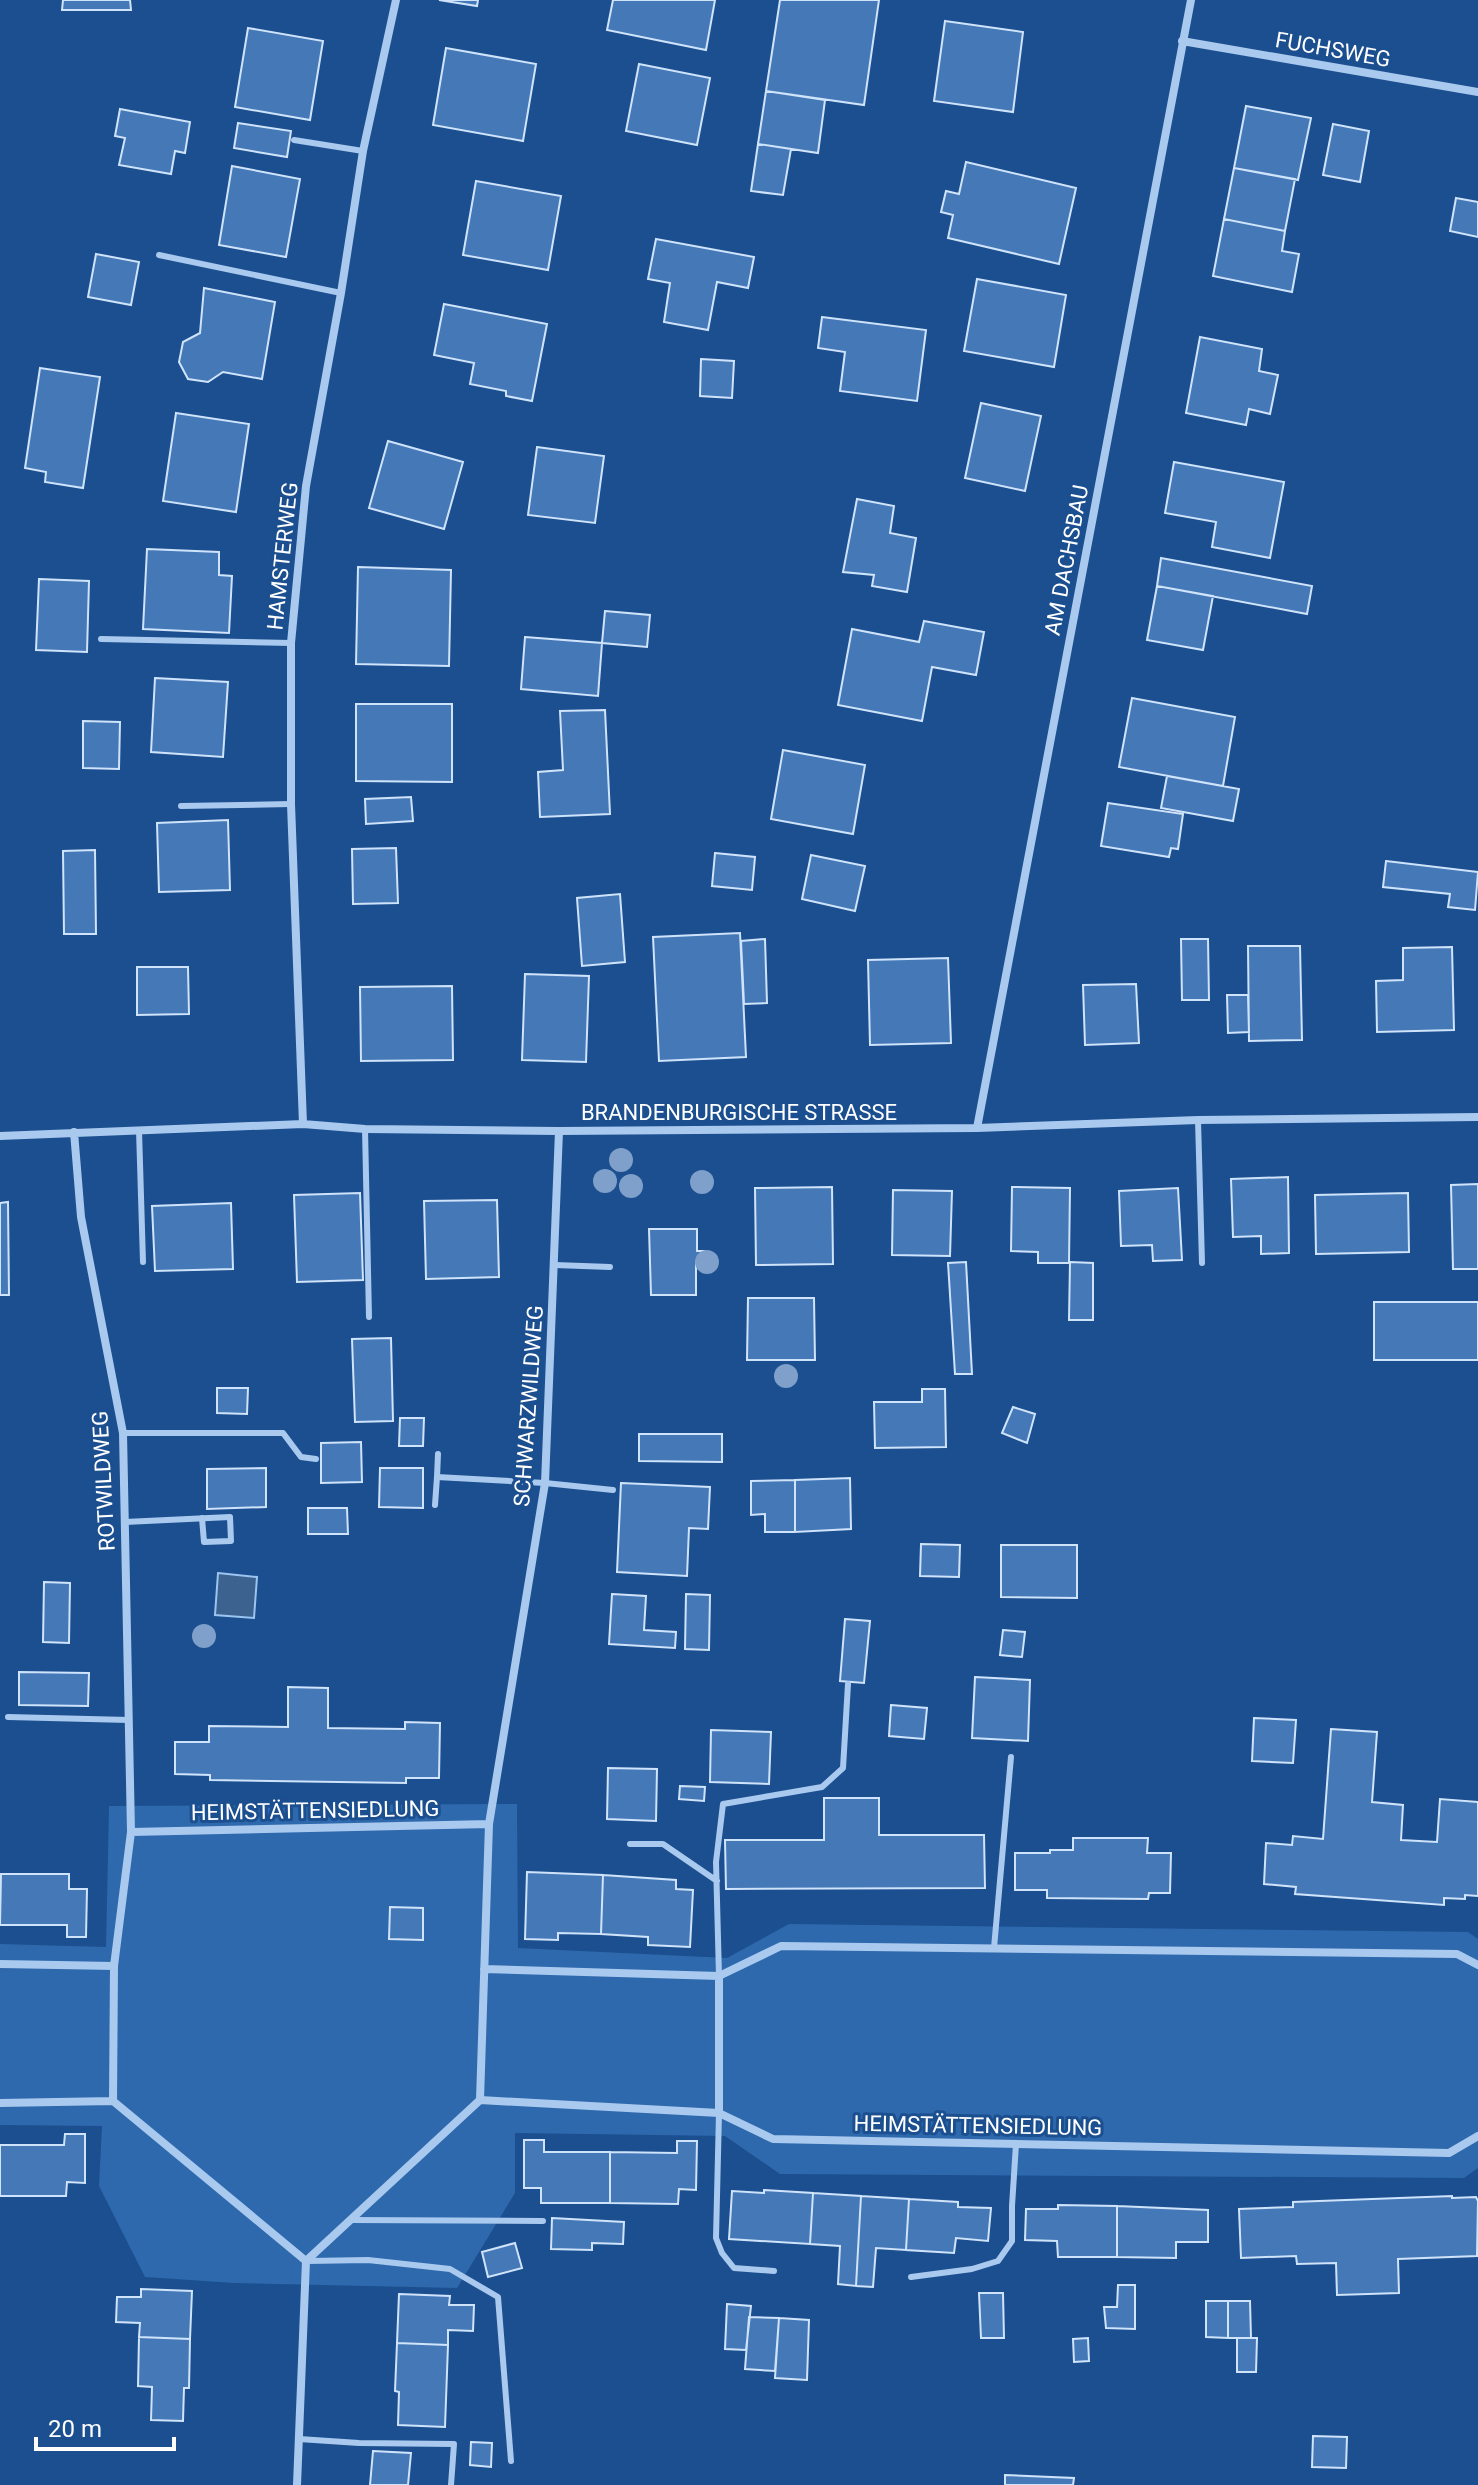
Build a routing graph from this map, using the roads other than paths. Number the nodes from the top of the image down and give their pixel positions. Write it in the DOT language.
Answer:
graph roads {
  1 [pos="396,0"];
  2 [pos="1191,0"];
  3 [pos="1182,41"];
  4 [pos="1478,92"];
  5 [pos="294,140"];
  6 [pos="363,151"];
  7 [pos="159,255"];
  8 [pos="341,293"];
  9 [pos="101,639"];
  10 [pos="291,643"];
  11 [pos="291,804"];
  12 [pos="181,806"];
  13 [pos="1478,1117"];
  14 [pos="1198,1120"];
  15 [pos="303,1124"];
  16 [pos="977,1128"];
  17 [pos="138,1129"];
  18 [pos="365,1129"];
  19 [pos="559,1131"];
  20 [pos="74,1132"];
  21 [pos="0,1136"];
  22 [pos="143,1262"];
  23 [pos="1202,1263"];
  24 [pos="555,1265"];
  25 [pos="610,1267"];
  26 [pos="369,1317"];
  27 [pos="123,1433"];
  28 [pos="438,1454"];
  29 [pos="316,1459"];
  30 [pos="437,1477"];
  31 [pos="545,1483"];
  32 [pos="613,1490"];
  33 [pos="435,1505"];
  34 [pos="202,1518"];
  35 [pos="125,1522"];
  36 [pos="848,1684"];
  37 [pos="8,1717"];
  38 [pos="129,1720"];
  39 [pos="1011,1757"];
  40 [pos="489,1824"];
  41 [pos="131,1832"];
  42 [pos="630,1844"];
  43 [pos="717,1881"];
  44 [pos="994,1948"];
  45 [pos="0,1964"];
  46 [pos="1478,1965"];
  47 [pos="114,1966"];
  48 [pos="484,1969"];
  49 [pos="719,1976"];
  50 [pos="480,2100"];
  51 [pos="113,2101"];
  52 [pos="0,2103"];
  53 [pos="719,2113"];
  54 [pos="1478,2136"];
  55 [pos="1016,2144"];
  56 [pos="350,2220"];
  57 [pos="543,2221"];
  58 [pos="306,2261"];
  59 [pos="774,2271"];
  60 [pos="911,2277"];
  61 [pos="299,2439"];
  62 [pos="511,2461"];
  63 [pos="297,2485"];
  64 [pos="451,2485"];
  1 -- 6 [label="street, HAMSTERWEG"];
  2 -- 3 [label="street, AM DACHSBAU"];
  3 -- 4 [label="street, FUCHSWEG"];
  3 -- 16 [label="street, AM DACHSBAU"];
  5 -- 6 [label="lane"];
  6 -- 8 [label="street, HAMSTERWEG"];
  7 -- 8 [label="lane"];
  8 -- 10 [label="street, HAMSTERWEG"];
  9 -- 10 [label="lane"];
  10 -- 11 [label="street, HAMSTERWEG"];
  11 -- 12 [label="lane"];
  11 -- 15 [label="street, HAMSTERWEG"];
  13 -- 14 [label="street, BRANDENBURGISCHE STRASSE"];
  14 -- 16 [label="street, BRANDENBURGISCHE STRASSE"];
  14 -- 23 [label="lane"];
  15 -- 17 [label="street, BRANDENBURGISCHE STRASSE"];
  15 -- 18 [label="street, BRANDENBURGISCHE STRASSE"];
  16 -- 19 [label="street, BRANDENBURGISCHE STRASSE"];
  17 -- 20 [label="street, BRANDENBURGISCHE STRASSE"];
  17 -- 22 [label="lane"];
  18 -- 19 [label="street, BRANDENBURGISCHE STRASSE"];
  18 -- 26 [label="lane"];
  19 -- 24 [label="street, SCHWARZWILDWEG"];
  20 -- 21 [label="street, BRANDENBURGISCHE STRASSE"];
  20 -- 27 [label="street, ROTWILDWEG"];
  24 -- 25 [label="lane"];
  24 -- 31 [label="street, SCHWARZWILDWEG"];
  27 -- 29 [label="lane"];
  27 -- 35 [label="street, ROTWILDWEG"];
  28 -- 30 [label="lane"];
  30 -- 31 [label="lane"];
  30 -- 33 [label="lane"];
  31 -- 32 [label="lane"];
  31 -- 40 [label="street, SCHWARZWILDWEG"];
  34 -- 34 [label="lane"];
  34 -- 35 [label="lane"];
  35 -- 38 [label="street, ROTWILDWEG"];
  36 -- 43 [label="lane"];
  37 -- 38 [label="lane"];
  38 -- 41 [label="street, ROTWILDWEG"];
  39 -- 44 [label="lane"];
  40 -- 41 [label="street, HEIMSTÄTTENSIEDLUNG"];
  40 -- 48 [label="street"];
  41 -- 47 [label="street"];
  42 -- 43 [label="lane"];
  43 -- 49 [label="lane"];
  44 -- 46 [label="street"];
  44 -- 49 [label="street"];
  45 -- 47 [label="street"];
  47 -- 51 [label="street"];
  48 -- 49 [label="street"];
  48 -- 50 [label="street"];
  49 -- 53 [label="street"];
  50 -- 53 [label="street, HEIMSTÄTTENSIEDLUNG"];
  50 -- 56 [label="street"];
  51 -- 52 [label="street"];
  51 -- 58 [label="street"];
  53 -- 55 [label="street, HEIMSTÄTTENSIEDLUNG"];
  53 -- 59 [label="lane"];
  54 -- 55 [label="street, HEIMSTÄTTENSIEDLUNG"];
  55 -- 60 [label="lane"];
  56 -- 57 [label="lane"];
  56 -- 58 [label="street"];
  58 -- 61 [label="street"];
  58 -- 62 [label="lane"];
  61 -- 63 [label="street"];
  61 -- 64 [label="lane"];
}
